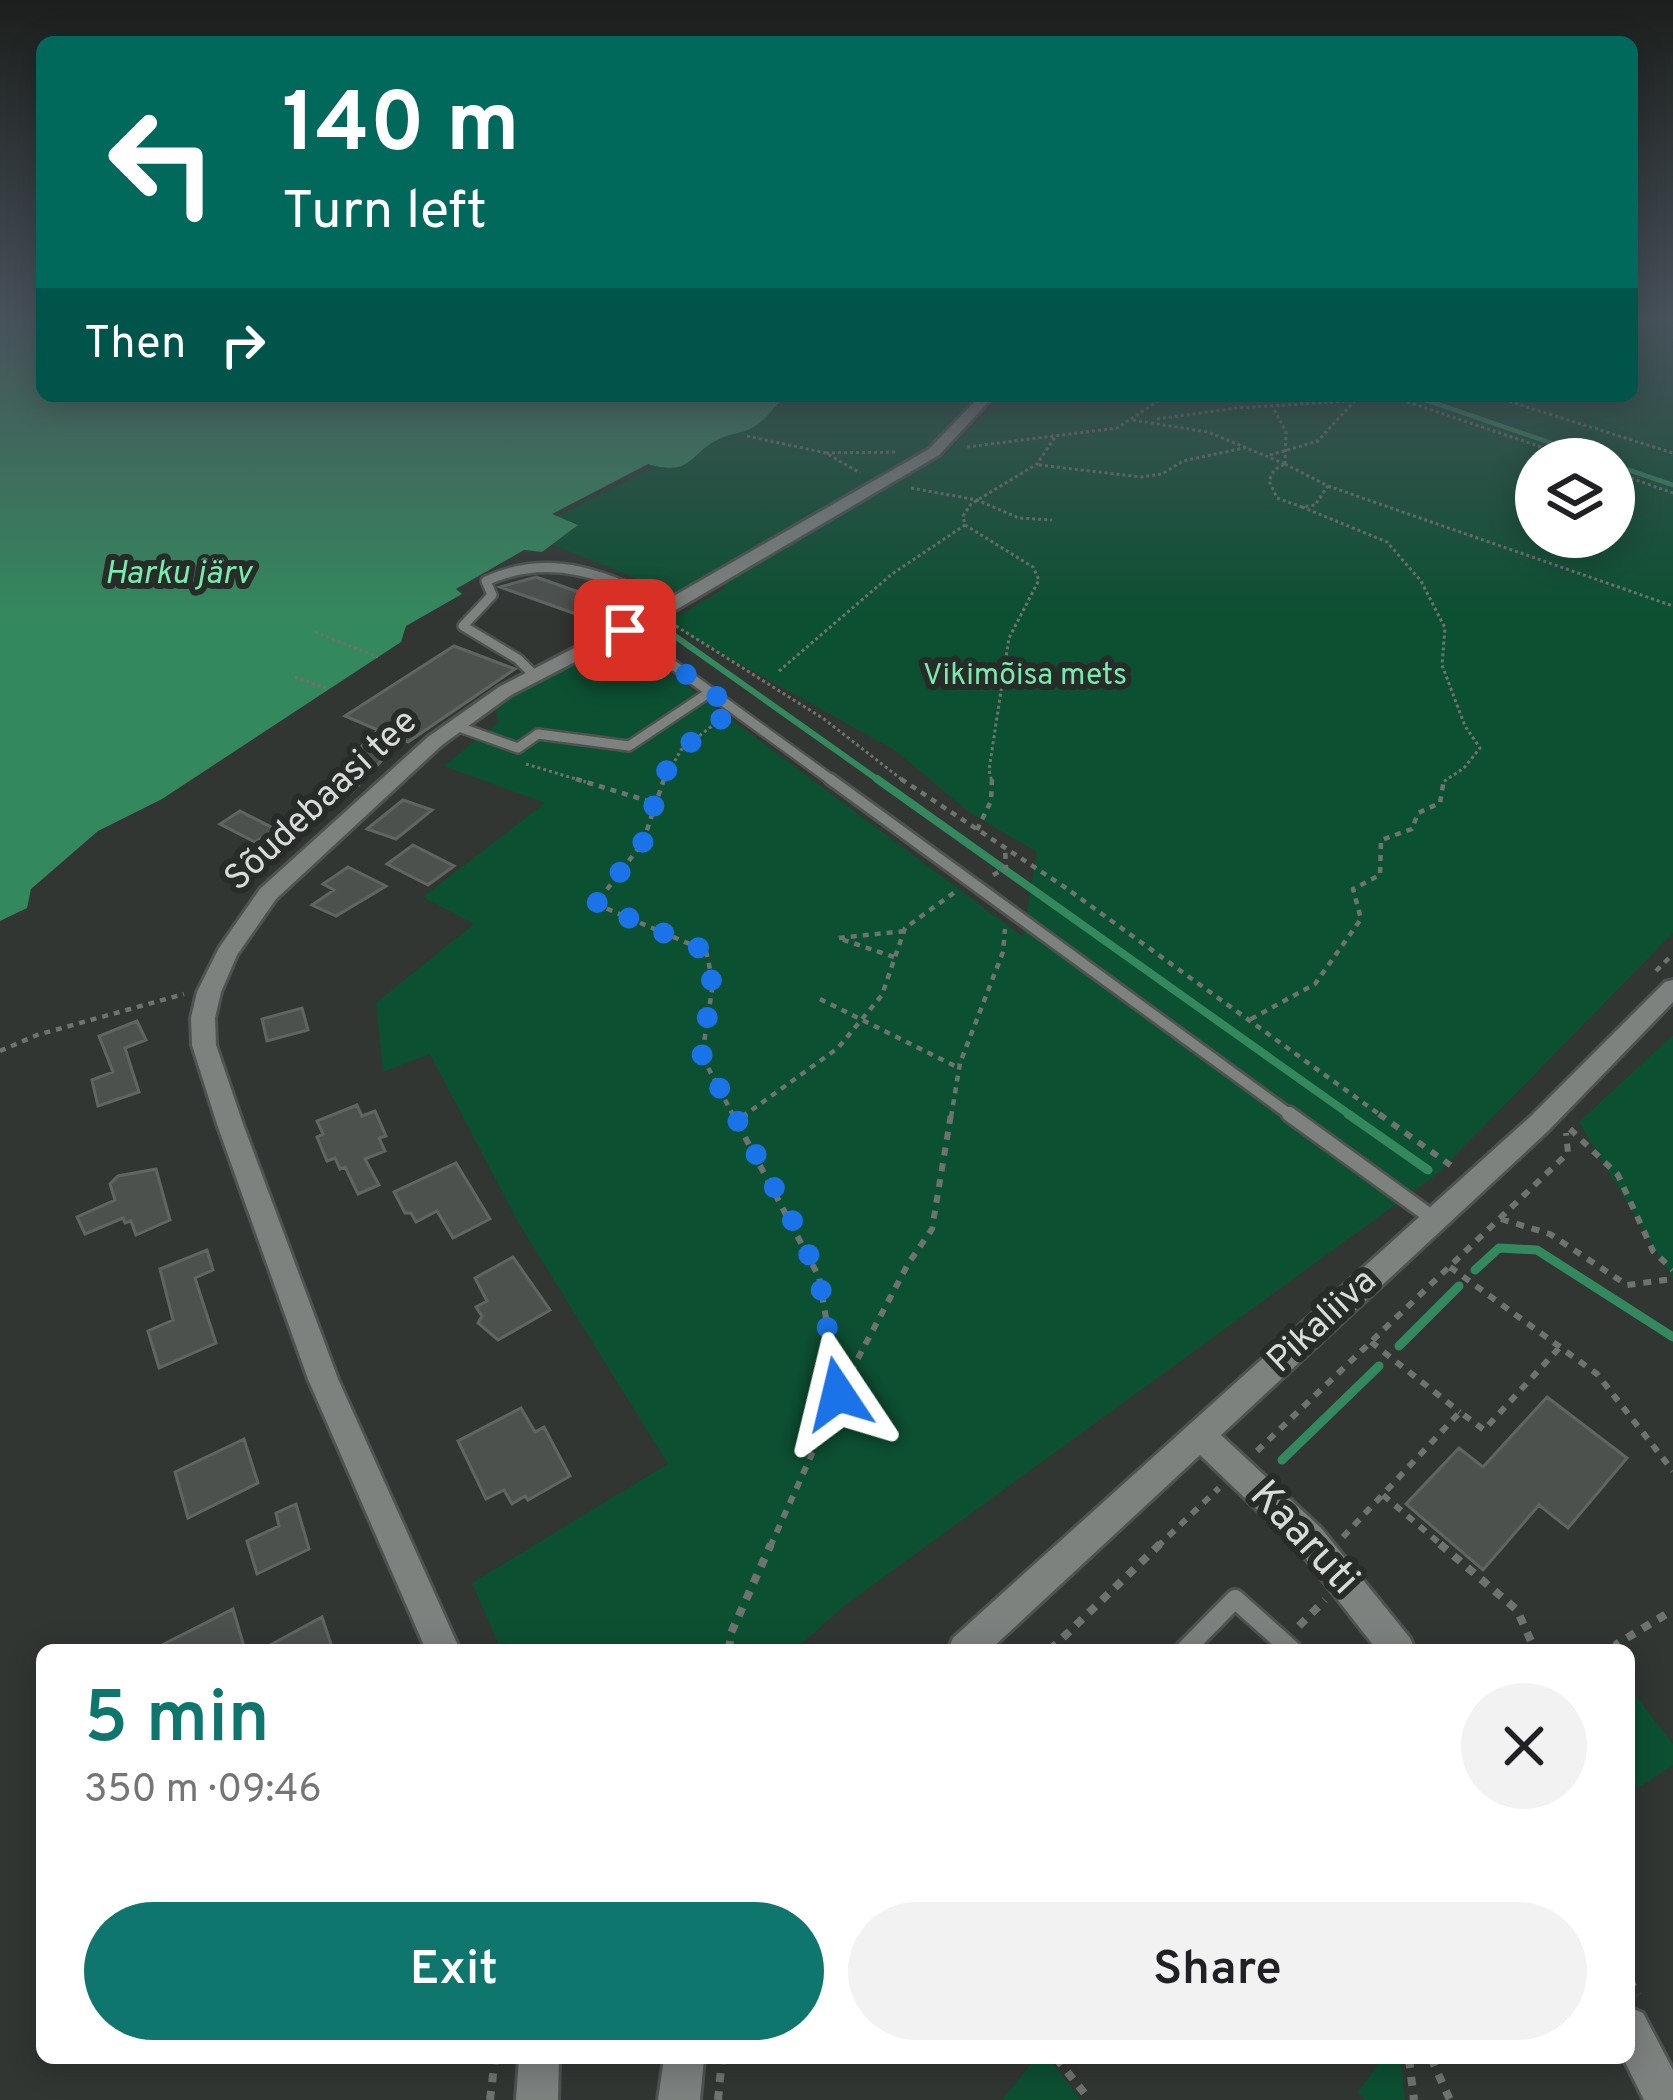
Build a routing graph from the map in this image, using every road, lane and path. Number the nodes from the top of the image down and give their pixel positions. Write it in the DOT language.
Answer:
graph roads {
  1 [pos="967,417"];
  2 [pos="1137,417"];
  3 [pos="1174,417"];
  4 [pos="1278,417"];
  5 [pos="1338,417"];
  6 [pos="1453,417"];
  7 [pos="1559,417"];
  8 [pos="1156,419"];
  9 [pos="1133,420"];
  10 [pos="747,436"];
  11 [pos="1054,437"];
  12 [pos="1515,438"];
  13 [pos="1244,448"];
  14 [pos="934,452"];
  15 [pos="826,453"];
  16 [pos="1285,453"];
  17 [pos="1673,453"];
  18 [pos="1264,456"];
  19 [pos="1037,464"];
  20 [pos="1285,464"];
  21 [pos="1635,479"];
  22 [pos="883,481"];
  23 [pos="1328,486"];
  24 [pos="1673,493"];
  25 [pos="977,500"];
  26 [pos="1302,507"];
  27 [pos="1052,520"];
  28 [pos="965,525"];
  29 [pos="1673,606"];
  30 [pos="662,610"];
  31 [pos="625,630"];
  32 [pos="315,632"];
  33 [pos="378,657"];
  34 [pos="779,670"];
  35 [pos="536,676"];
  36 [pos="295,677"];
  37 [pos="329,689"];
  38 [pos="710,692"];
  39 [pos="734,709"];
  40 [pos="456,726"];
  41 [pos="518,748"];
  42 [pos="658,804"];
  43 [pos="977,830"];
  44 [pos="1005,848"];
  45 [pos="1004,870"];
  46 [pos="975,884"];
  47 [pos="1012,913"];
  48 [pos="904,931"];
  49 [pos="1673,954"];
  50 [pos="894,957"];
  51 [pos="1665,979"];
  52 [pos="209,992"];
  53 [pos="820,999"];
  54 [pos="1252,1018"];
  55 [pos="860,1022"];
  56 [pos="0,1051"];
  57 [pos="959,1068"];
  58 [pos="736,1120"];
  59 [pos="1423,1212"];
  60 [pos="1501,1219"];
  61 [pos="1450,1267"];
  62 [pos="1673,1270"];
  63 [pos="1673,1279"];
  64 [pos="1371,1342"];
  65 [pos="1560,1347"];
  66 [pos="838,1394"];
  67 [pos="1460,1412"];
  68 [pos="1200,1436"];
  69 [pos="1238,1470"];
  70 [pos="1673,1472"];
  71 [pos="1383,1495"];
  72 [pos="1339,1541"];
  73 [pos="1673,1610"];
  74 [pos="439,1644"];
  75 [pos="730,1644"];
  76 [pos="972,1644"];
  77 [pos="1056,1644"];
  78 [pos="1191,1644"];
  79 [pos="1285,1644"];
  80 [pos="1383,1644"];
  81 [pos="1532,1644"];
  82 [pos="1617,1644"];
  83 [pos="1635,2039"];
  84 [pos="494,2064"];
  85 [pos="683,2064"];
  86 [pos="721,2064"];
  87 [pos="1061,2064"];
  88 [pos="1410,2064"];
  89 [pos="1434,2064"];
  90 [pos="490,2100"];
  91 [pos="679,2100"];
  92 [pos="718,2100"];
  93 [pos="1090,2100"];
  94 [pos="1414,2100"];
  95 [pos="1450,2100"];
  96 [pos="1666,2100"];
  1 -- 14 [label="street, Sõudebaasi tee"];
  2 -- 9 [label="path"];
  3 -- 8 [label="path"];
  4 -- 16 [label="path"];
  5 -- 16 [label="path"];
  6 -- 12 [label="path"];
  7 -- 17 [label="path"];
  8 -- 9 [label="path"];
  8 -- 13 [label="path"];
  9 -- 11 [label="path"];
  10 -- 15 [label="path"];
  11 -- 14 [label="path"];
  11 -- 19 [label="path"];
  13 -- 18 [label="path"];
  13 -- 19 [label="path"];
  14 -- 15 [label="path"];
  14 -- 22 [label="street, Sõudebaasi tee"];
  15 -- 22 [label="path"];
  16 -- 18 [label="path"];
  16 -- 20 [label="path"];
  18 -- 20 [label="path"];
  19 -- 25 [label="path"];
  20 -- 23 [label="path"];
  20 -- 26 [label="path"];
  21 -- 24 [label="path"];
  22 -- 25 [label="path"];
  22 -- 30 [label="street, Sõudebaasi tee"];
  23 -- 26 [label="path"];
  23 -- 29 [label="path"];
  25 -- 27 [label="path"];
  25 -- 28 [label="path"];
  26 -- 54 [label="path"];
  28 -- 34 [label="path"];
  28 -- 43 [label="path"];
  30 -- 31 [label="street, Sõudebaasi tee"];
  30 -- 35 [label="lane"];
  30 -- 43 [label="path"];
  31 -- 35 [label="street, Sõudebaasi tee"];
  31 -- 38 [label="lane"];
  32 -- 33 [label="path"];
  35 -- 40 [label="street, Sõudebaasi tee"];
  36 -- 37 [label="path"];
  38 -- 39 [label="lane"];
  38 -- 41 [label="lane"];
  39 -- 42 [label="path"];
  39 -- 46 [label="lane"];
  40 -- 41 [label="lane"];
  40 -- 52 [label="street, Sõudebaasi tee"];
  41 -- 42 [label="path"];
  42 -- 58 [label="path"];
  43 -- 44 [label="path"];
  44 -- 45 [label="path"];
  44 -- 54 [label="path"];
  46 -- 47 [label="lane"];
  46 -- 48 [label="path"];
  47 -- 57 [label="path"];
  47 -- 59 [label="lane"];
  48 -- 50 [label="path"];
  48 -- 50 [label="path"];
  49 -- 51 [label="path"];
  50 -- 55 [label="path"];
  51 -- 59 [label="street, Pikaliiva"];
  52 -- 56 [label="path"];
  52 -- 74 [label="street, Sõudebaasi tee"];
  53 -- 55 [label="path"];
  54 -- 59 [label="path"];
  55 -- 57 [label="path"];
  55 -- 58 [label="path"];
  57 -- 66 [label="path"];
  58 -- 66 [label="path"];
  59 -- 68 [label="street, Pikaliiva"];
  60 -- 61 [label="path"];
  60 -- 62 [label="path"];
  60 -- 63 [label="path"];
  61 -- 64 [label="path"];
  61 -- 65 [label="path"];
  64 -- 67 [label="path"];
  64 -- 69 [label="path"];
  65 -- 67 [label="path"];
  65 -- 70 [label="path"];
  66 -- 75 [label="path"];
  67 -- 71 [label="path"];
  68 -- 69 [label="street, Kaaruti"];
  68 -- 76 [label="street, Pikaliiva"];
  69 -- 77 [label="path"];
  69 -- 80 [label="street, Kaaruti"];
  71 -- 72 [label="path"];
  71 -- 81 [label="path"];
  73 -- 82 [label="path"];
  78 -- 79 [label="lane"];
  83 -- 96 [label="street"];
  84 -- 90 [label="path"];
  85 -- 91 [label="street"];
  86 -- 92 [label="path"];
  87 -- 93 [label="path"];
  88 -- 94 [label="path"];
  89 -- 95 [label="path"];
}
